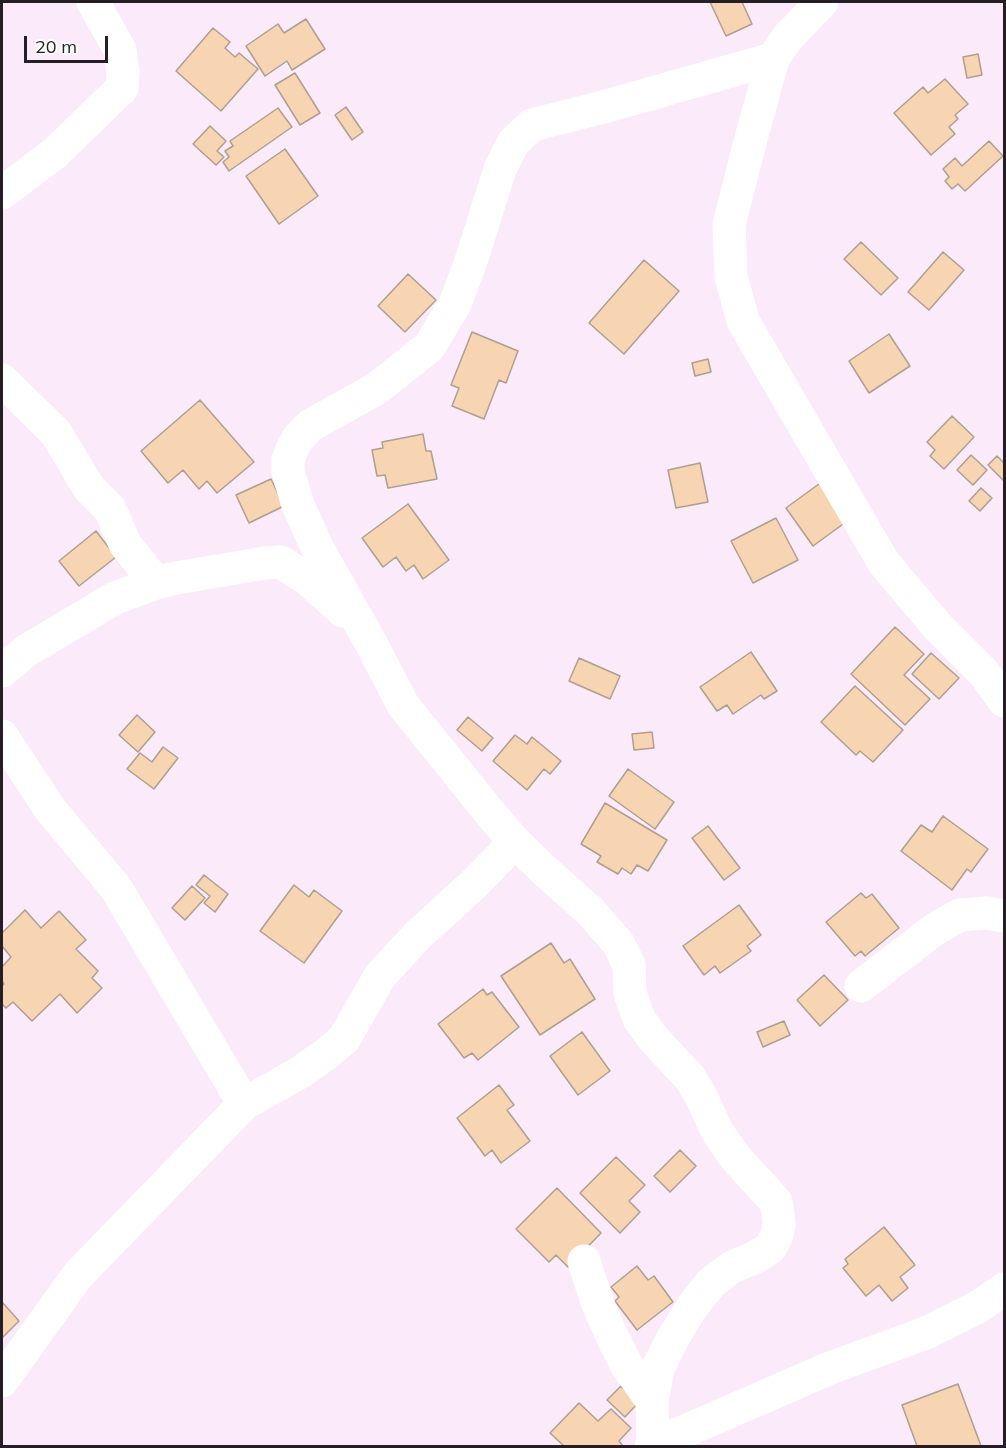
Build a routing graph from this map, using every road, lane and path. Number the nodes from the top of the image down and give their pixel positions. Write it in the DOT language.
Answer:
graph roads {
  1 [pos="93,2"];
  2 [pos="822,2"];
  3 [pos="773,59"];
  4 [pos="2,193"];
  5 [pos="2,380"];
  6 [pos="156,583"];
  7 [pos="360,625"];
  8 [pos="2,671"];
  9 [pos="1005,701"];
  10 [pos="2,735"];
  11 [pos="515,842"];
  12 [pos="1005,916"];
  13 [pos="861,986"];
  14 [pos="244,1104"];
  15 [pos="584,1261"];
  16 [pos="1005,1289"];
  17 [pos="2,1381"];
  18 [pos="652,1401"];
  19 [pos="652,1446"];
  1 -- 4 [label="street"];
  2 -- 3 [label="street"];
  3 -- 7 [label="street"];
  3 -- 9 [label="street"];
  5 -- 6 [label="street"];
  6 -- 7 [label="street"];
  6 -- 8 [label="street"];
  7 -- 11 [label="street"];
  10 -- 14 [label="street"];
  11 -- 14 [label="street"];
  11 -- 18 [label="street"];
  12 -- 13 [label="street"];
  14 -- 17 [label="street"];
  15 -- 18 [label="street"];
  16 -- 19 [label="street"];
  18 -- 19 [label="street"];
}
